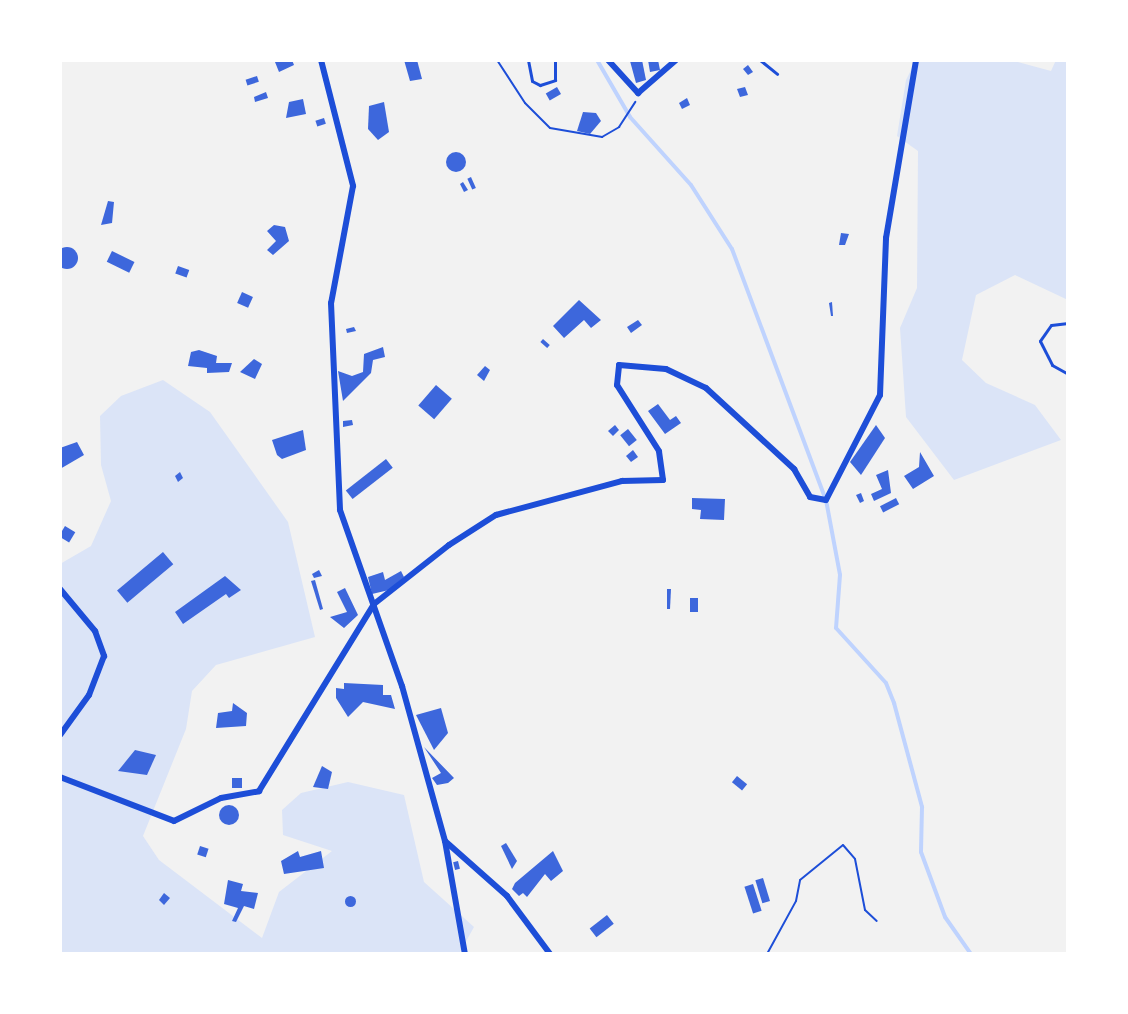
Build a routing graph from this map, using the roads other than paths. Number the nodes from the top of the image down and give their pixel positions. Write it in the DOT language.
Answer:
graph roads {
  1 [pos="321,60"];
  2 [pos="528,60"];
  3 [pos="555,60"];
  4 [pos="608,60"];
  5 [pos="676,60"];
  6 [pos="760,60"];
  7 [pos="916,60"];
  8 [pos="777,74"];
  9 [pos="1068,323"];
  10 [pos="1068,374"];
  11 [pos="60,589"];
  12 [pos="374,604"];
  13 [pos="60,735"];
  14 [pos="60,777"];
  15 [pos="445,841"];
  16 [pos="465,954"];
  17 [pos="550,954"];
  1 -- 12 [label="street"];
  2 -- 3 [label="lane"];
  4 -- 5 [label="street"];
  6 -- 8 [label="lane"];
  7 -- 12 [label="street"];
  9 -- 10 [label="lane"];
  11 -- 13 [label="street"];
  12 -- 14 [label="street"];
  12 -- 15 [label="street"];
  15 -- 16 [label="street"];
  15 -- 17 [label="street"];
}
